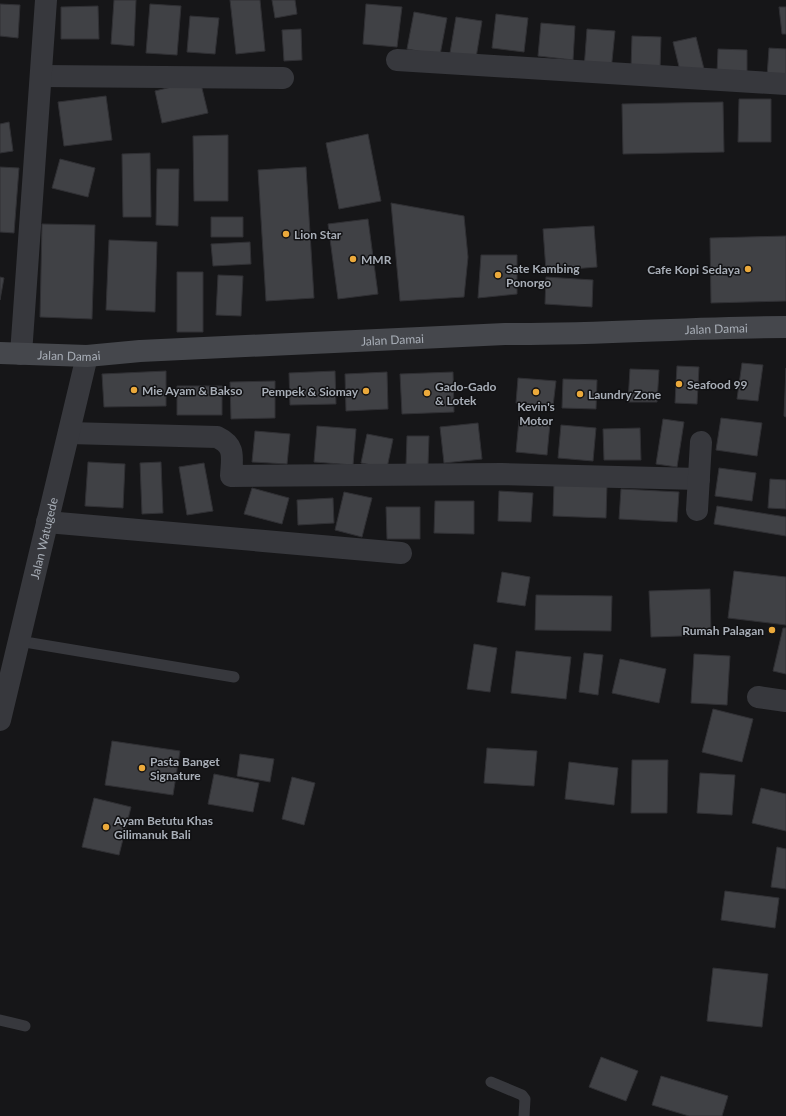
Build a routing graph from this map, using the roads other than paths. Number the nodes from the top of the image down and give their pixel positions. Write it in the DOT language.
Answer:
graph roads {
  1 [pos="46,0"];
  2 [pos="397,60"];
  3 [pos="41,76"];
  4 [pos="283,78"];
  5 [pos="786,84"];
  6 [pos="786,327"];
  7 [pos="0,352"];
  8 [pos="21,354"];
  9 [pos="87,356"];
  10 [pos="69,433"];
  11 [pos="701,442"];
  12 [pos="699,479"];
  13 [pos="698,510"];
  14 [pos="47,522"];
  15 [pos="401,553"];
  16 [pos="19,641"];
  17 [pos="234,677"];
  18 [pos="758,697"];
  19 [pos="786,701"];
  20 [pos="0,720"];
  21 [pos="0,1020"];
  22 [pos="24,1026"];
  23 [pos="491,1082"];
  24 [pos="524,1116"];
  1 -- 3 [label="street"];
  2 -- 5 [label="street"];
  3 -- 4 [label="street"];
  3 -- 8 [label="street"];
  6 -- 9 [label="main road, Jalan Damai"];
  7 -- 8 [label="main road, Jalan Damai"];
  8 -- 9 [label="main road, Jalan Damai"];
  9 -- 10 [label="street, Jalan Watugede"];
  10 -- 12 [label="street"];
  10 -- 14 [label="street, Jalan Watugede"];
  11 -- 12 [label="street"];
  12 -- 13 [label="street"];
  14 -- 15 [label="street"];
  14 -- 16 [label="street, Jalan Watugede"];
  16 -- 17 [label="lane"];
  16 -- 20 [label="street, Jalan Watugede"];
  18 -- 19 [label="street"];
  21 -- 22 [label="lane"];
  23 -- 24 [label="lane"];
}
